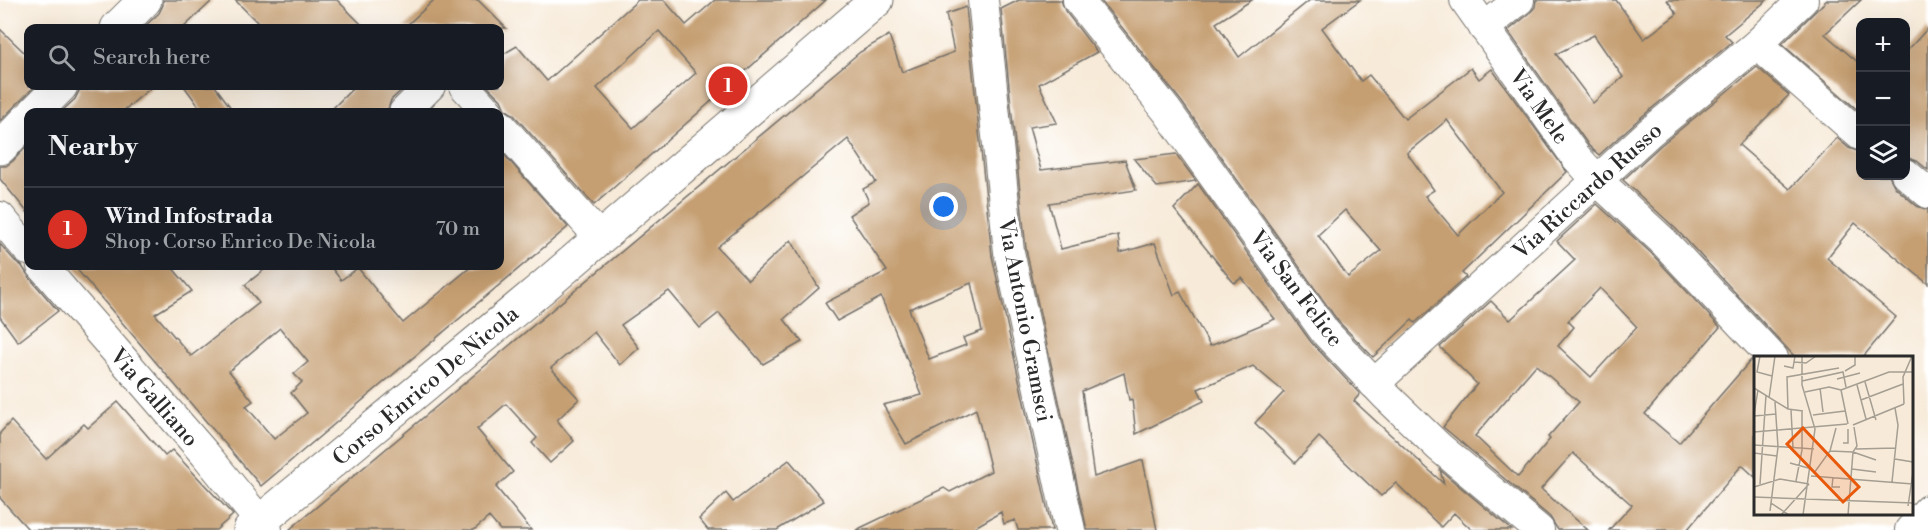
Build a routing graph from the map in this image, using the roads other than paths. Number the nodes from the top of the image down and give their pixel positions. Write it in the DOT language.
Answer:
graph roads {
  1 [pos="145,0"];
  2 [pos="877,0"];
  3 [pos="983,0"];
  4 [pos="1465,0"];
  5 [pos="1519,0"];
  6 [pos="1803,0"];
  7 [pos="1092,5"];
  8 [pos="121,24"];
  9 [pos="1484,28"];
  10 [pos="1757,44"];
  11 [pos="57,90"];
  12 [pos="426,90"];
  13 [pos="468,90"];
  14 [pos="39,108"];
  15 [pos="408,108"];
  16 [pos="484,108"];
  17 [pos="24,123"];
  18 [pos="504,130"];
  19 [pos="1856,131"];
  20 [pos="0,148"];
  21 [pos="1910,178"];
  22 [pos="1598,181"];
  23 [pos="1928,194"];
  24 [pos="0,217"];
  25 [pos="600,238"];
  26 [pos="24,245"];
  27 [pos="45,270"];
  28 [pos="1772,356"];
  29 [pos="1374,384"];
  30 [pos="1913,497"];
  31 [pos="1928,510"];
  32 [pos="259,527"];
  33 [pos="1070,530"];
  34 [pos="1539,530"];
  35 [pos="1910,530"];
  1 -- 8 [label="street"];
  2 -- 25 [label="street, Corso Enrico De Nicola"];
  3 -- 33 [label="street, Via Antonio Gramsci"];
  4 -- 9 [label="street, Via Mele"];
  5 -- 9 [label="street"];
  6 -- 10 [label="street, Via Riccardo Russo"];
  7 -- 29 [label="street, Via San Felice"];
  9 -- 22 [label="street, Via Mele"];
  10 -- 19 [label="street"];
  10 -- 22 [label="street, Via Riccardo Russo"];
  11 -- 14 [label="street"];
  12 -- 15 [label="street"];
  13 -- 16 [label="street"];
  17 -- 20 [label="street"];
  18 -- 25 [label="street"];
  21 -- 23 [label="street"];
  22 -- 28 [label="street, Via Mele"];
  22 -- 29 [label="street, Via Riccardo Russo"];
  24 -- 26 [label="street"];
  25 -- 32 [label="street, Corso Enrico De Nicola"];
  27 -- 32 [label="street, Via Galliano"];
  29 -- 34 [label="street, Via San Felice"];
  30 -- 31 [label="street"];
  31 -- 35 [label="street"];
}
